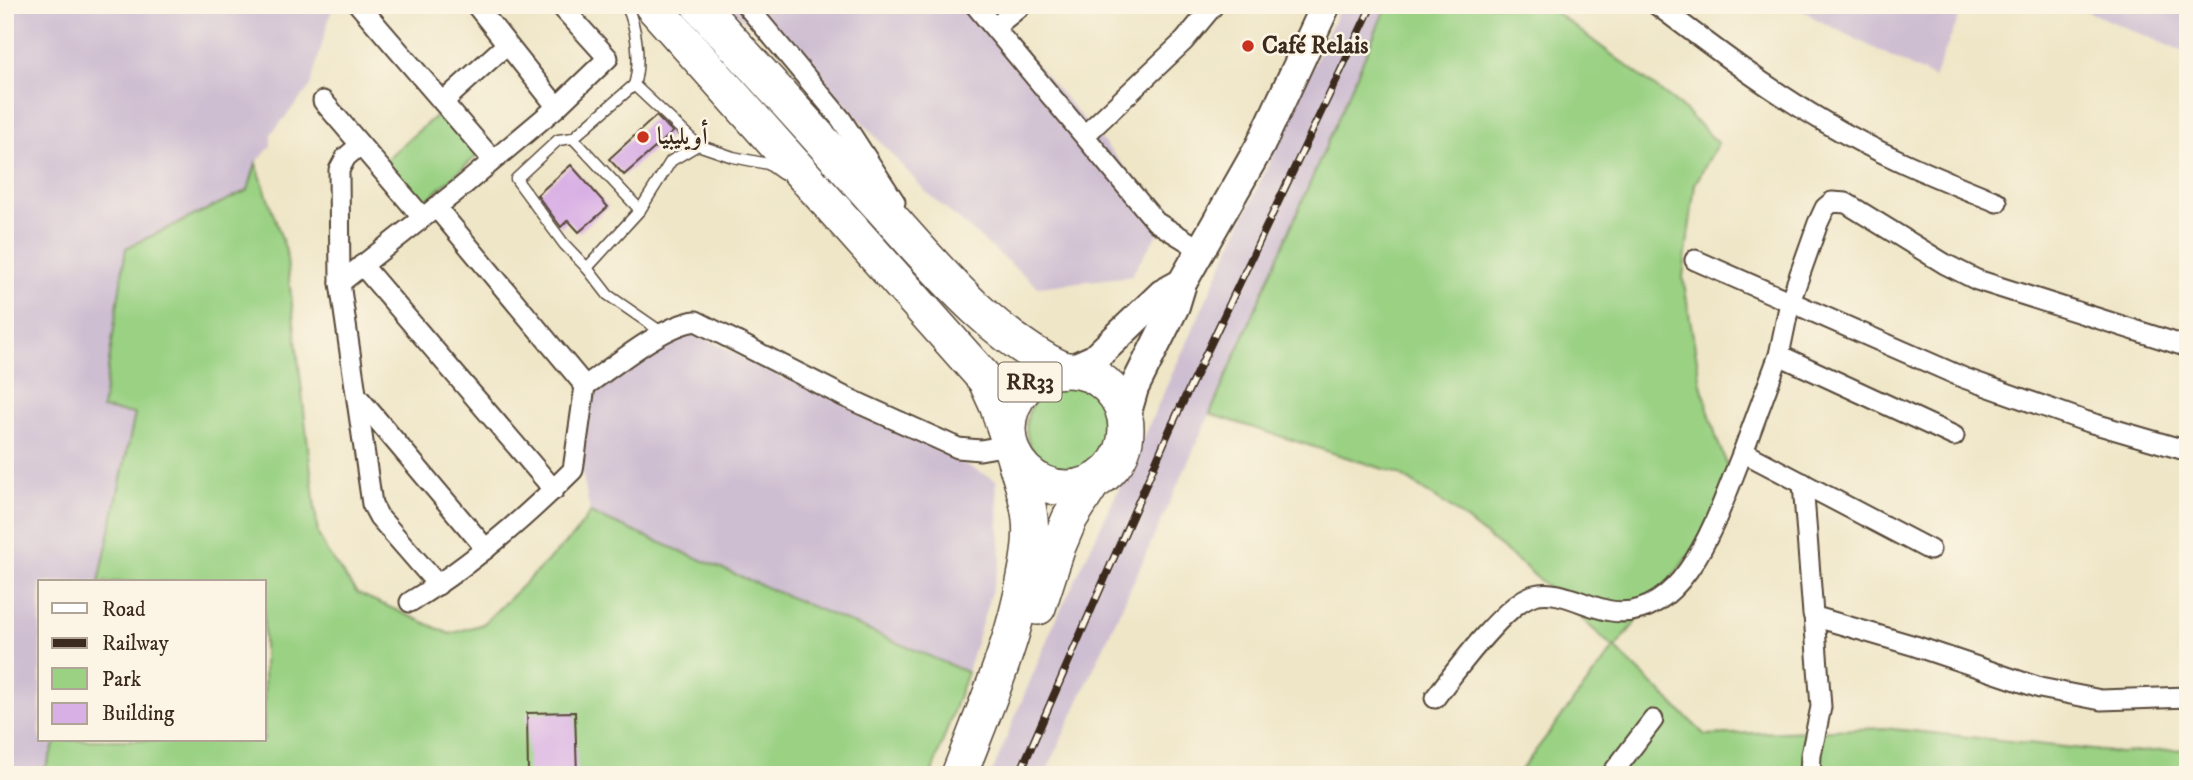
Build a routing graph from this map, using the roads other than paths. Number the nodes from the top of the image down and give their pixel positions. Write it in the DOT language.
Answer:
graph roads {
  1 [pos="359,5"];
  2 [pos="475,5"];
  3 [pos="560,5"];
  4 [pos="626,5"];
  5 [pos="652,5"];
  6 [pos="699,5"];
  7 [pos="746,5"];
  8 [pos="975,5"];
  9 [pos="1022,5"];
  10 [pos="1214,5"];
  11 [pos="1326,5"];
  12 [pos="1657,5"];
  13 [pos="995,27"];
  14 [pos="506,45"];
  15 [pos="634,85"];
  16 [pos="323,101"];
  17 [pos="443,102"];
  18 [pos="557,107"];
  19 [pos="1085,135"];
  20 [pos="573,138"];
  21 [pos="698,145"];
  22 [pos="359,146"];
  23 [pos="492,159"];
  24 [pos="792,184"];
  25 [pos="1997,202"];
  26 [pos="640,210"];
  27 [pos="429,212"];
  28 [pos="831,222"];
  29 [pos="868,247"];
  30 [pos="1200,249"];
  31 [pos="1695,260"];
  32 [pos="362,265"];
  33 [pos="587,268"];
  34 [pos="944,276"];
  35 [pos="340,283"];
  36 [pos="1182,283"];
  37 [pos="1790,302"];
  38 [pos="664,333"];
  39 [pos="2188,347"];
  40 [pos="1779,355"];
  41 [pos="1067,370"];
  42 [pos="585,386"];
  43 [pos="357,396"];
  44 [pos="1125,419"];
  45 [pos="1954,436"];
  46 [pos="1010,445"];
  47 [pos="2188,451"];
  48 [pos="1744,452"];
  49 [pos="1093,482"];
  50 [pos="1803,484"];
  51 [pos="554,490"];
  52 [pos="486,549"];
  53 [pos="1930,550"];
  54 [pos="438,585"];
  55 [pos="410,602"];
  56 [pos="1814,615"];
  57 [pos="2188,697"];
  58 [pos="1435,698"];
  59 [pos="1653,720"];
  60 [pos="959,775"];
  61 [pos="977,775"];
  62 [pos="1611,775"];
  63 [pos="1810,775"];
  1 -- 17 [label="street"];
  2 -- 14 [label="street"];
  3 -- 18 [label="street"];
  4 -- 15 [label="lane"];
  5 -- 29 [label="highway"];
  6 -- 34 [label="highway"];
  7 -- 34 [label="street"];
  8 -- 13 [label="street"];
  9 -- 13 [label="street"];
  10 -- 19 [label="street"];
  11 -- 30 [label="main road, RR33"];
  12 -- 25 [label="street"];
  13 -- 19 [label="street"];
  14 -- 17 [label="street"];
  14 -- 18 [label="street"];
  15 -- 20 [label="lane"];
  15 -- 21 [label="lane"];
  16 -- 22 [label="street"];
  17 -- 23 [label="street"];
  18 -- 23 [label="street"];
  19 -- 30 [label="street"];
  20 -- 26 [label="lane"];
  20 -- 33 [label="lane"];
  21 -- 24 [label="lane"];
  21 -- 26 [label="lane"];
  22 -- 27 [label="street"];
  22 -- 35 [label="street"];
  23 -- 27 [label="street"];
  26 -- 33 [label="lane"];
  27 -- 32 [label="street"];
  27 -- 42 [label="street"];
  28 -- 29 [label="lane"];
  29 -- 46 [label="highway"];
  30 -- 36 [label="main road, RR33"];
  31 -- 37 [label="street"];
  32 -- 35 [label="street"];
  32 -- 51 [label="street"];
  33 -- 38 [label="lane"];
  34 -- 41 [label="highway"];
  35 -- 43 [label="street"];
  36 -- 41 [label="main road, RR33"];
  36 -- 44 [label="main road, RR33"];
  37 -- 39 [label="street"];
  37 -- 40 [label="street"];
  37 -- 47 [label="street"];
  38 -- 42 [label="street"];
  38 -- 46 [label="street"];
  40 -- 45 [label="street"];
  40 -- 48 [label="street"];
  41 -- 44 [label="highway, RR33"];
  41 -- 46 [label="highway, RR33"];
  42 -- 51 [label="street"];
  43 -- 52 [label="street"];
  43 -- 54 [label="street"];
  44 -- 49 [label="highway, RR33"];
  46 -- 49 [label="highway"];
  46 -- 60 [label="highway"];
  48 -- 50 [label="street"];
  48 -- 58 [label="street"];
  49 -- 61 [label="highway, RR33"];
  50 -- 53 [label="street"];
  50 -- 56 [label="street"];
  51 -- 52 [label="street"];
  52 -- 54 [label="street"];
  54 -- 55 [label="street"];
  56 -- 57 [label="street"];
  56 -- 63 [label="street"];
  59 -- 62 [label="street"];
}
